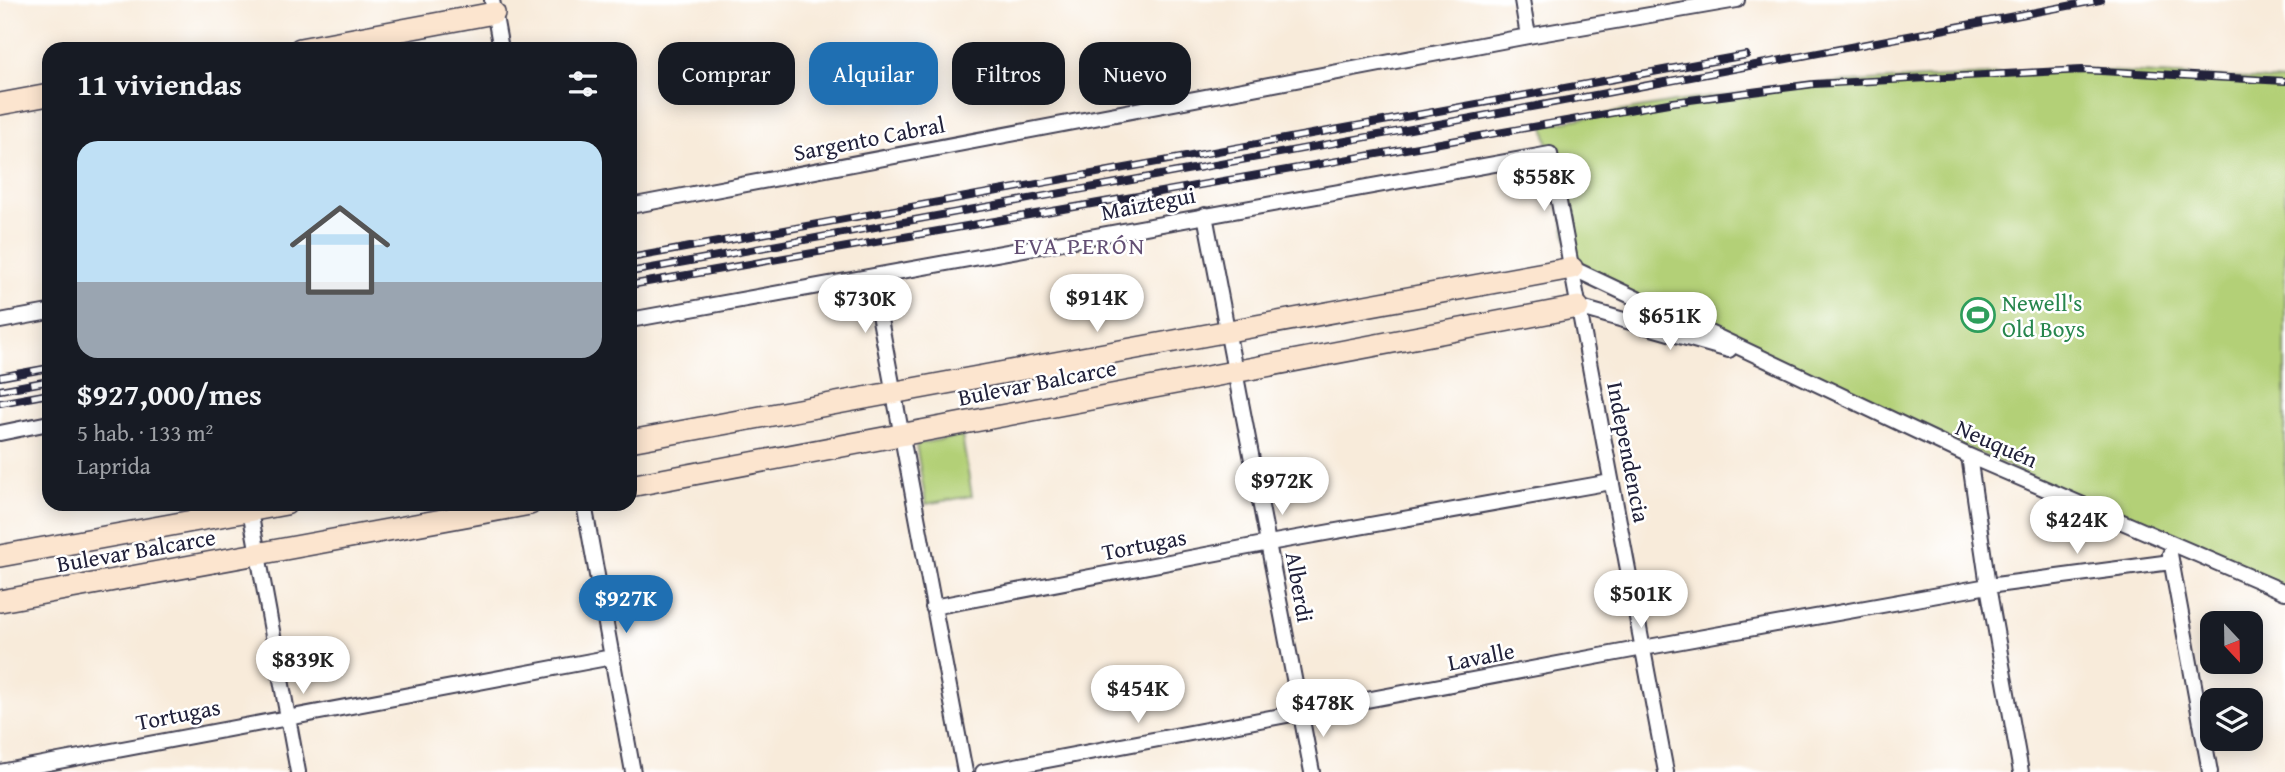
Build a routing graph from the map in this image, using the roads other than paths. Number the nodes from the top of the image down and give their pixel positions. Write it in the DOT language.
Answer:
graph roads {
  1 [pos="1522,0"];
  2 [pos="1737,0"];
  3 [pos="493,7"];
  4 [pos="1528,36"];
  5 [pos="332,42"];
  6 [pos="500,42"];
  7 [pos="42,96"];
  8 [pos="0,104"];
  9 [pos="1550,154"];
  10 [pos="637,205"];
  11 [pos="1205,215"];
  12 [pos="1572,267"];
  13 [pos="872,277"];
  14 [pos="1578,307"];
  15 [pos="42,313"];
  16 [pos="637,319"];
  17 [pos="0,321"];
  18 [pos="1227,330"];
  19 [pos="1771,362"];
  20 [pos="1235,372"];
  21 [pos="893,390"];
  22 [pos="42,424"];
  23 [pos="0,433"];
  24 [pos="902,435"];
  25 [pos="637,440"];
  26 [pos="1969,456"];
  27 [pos="1611,482"];
  28 [pos="637,485"];
  29 [pos="250,511"];
  30 [pos="492,511"];
  31 [pos="585,511"];
  32 [pos="1269,543"];
  33 [pos="2167,543"];
  34 [pos="258,554"];
  35 [pos="0,556"];
  36 [pos="2171,562"];
  37 [pos="1988,586"];
  38 [pos="2285,592"];
  39 [pos="0,601"];
  40 [pos="933,607"];
  41 [pos="1643,648"];
  42 [pos="612,657"];
  43 [pos="1301,713"];
  44 [pos="288,716"];
  45 [pos="0,772"];
  46 [pos="298,772"];
  47 [pos="633,772"];
  48 [pos="965,772"];
  49 [pos="983,772"];
  50 [pos="1312,772"];
  51 [pos="1666,772"];
  52 [pos="2021,772"];
  53 [pos="2210,772"];
  1 -- 4 [label="street"];
  2 -- 4 [label="street, Sargento Cabral"];
  3 -- 5 [label="main road"];
  3 -- 6 [label="street"];
  4 -- 10 [label="street, Sargento Cabral"];
  7 -- 8 [label="main road"];
  9 -- 11 [label="street, Maiztegui"];
  9 -- 12 [label="street, Independencia"];
  11 -- 13 [label="street, Maiztegui"];
  11 -- 18 [label="street, Alberdi"];
  12 -- 14 [label="street, Independencia"];
  12 -- 18 [label="main road, Bulevar Balcarce"];
  12 -- 19 [label="street, Neuquén"];
  13 -- 16 [label="street, Maiztegui"];
  13 -- 21 [label="street"];
  14 -- 19 [label="street, Neuquén"];
  14 -- 20 [label="main road, Bulevar Balcarce"];
  14 -- 27 [label="street, Independencia"];
  15 -- 17 [label="street"];
  18 -- 20 [label="street, Alberdi"];
  18 -- 21 [label="main road, Bulevar Balcarce"];
  19 -- 26 [label="street, Neuquén"];
  20 -- 24 [label="main road, Bulevar Balcarce"];
  20 -- 32 [label="street, Alberdi"];
  21 -- 24 [label="street"];
  21 -- 25 [label="main road, Bulevar Balcarce"];
  22 -- 23 [label="street"];
  24 -- 28 [label="main road, Bulevar Balcarce"];
  24 -- 40 [label="street"];
  26 -- 33 [label="street, Neuquén"];
  26 -- 37 [label="street"];
  27 -- 32 [label="street, Tortugas"];
  27 -- 41 [label="street, Independencia"];
  29 -- 34 [label="street"];
  29 -- 35 [label="main road, Bulevar Balcarce"];
  30 -- 34 [label="main road, Bulevar Balcarce"];
  31 -- 42 [label="street"];
  32 -- 40 [label="street, Tortugas"];
  32 -- 43 [label="street, Alberdi"];
  33 -- 36 [label="street"];
  33 -- 38 [label="street, Neuquén"];
  34 -- 39 [label="main road, Bulevar Balcarce"];
  34 -- 44 [label="street"];
  36 -- 37 [label="street, Lavalle"];
  36 -- 53 [label="street"];
  37 -- 41 [label="street, Lavalle"];
  37 -- 52 [label="street"];
  40 -- 48 [label="street"];
  41 -- 43 [label="street, Lavalle"];
  41 -- 51 [label="street, Independencia"];
  42 -- 44 [label="street, Tortugas"];
  42 -- 47 [label="street"];
  43 -- 49 [label="street, Lavalle"];
  43 -- 50 [label="street, Alberdi"];
  44 -- 45 [label="street, Tortugas"];
  44 -- 46 [label="street"];
}
